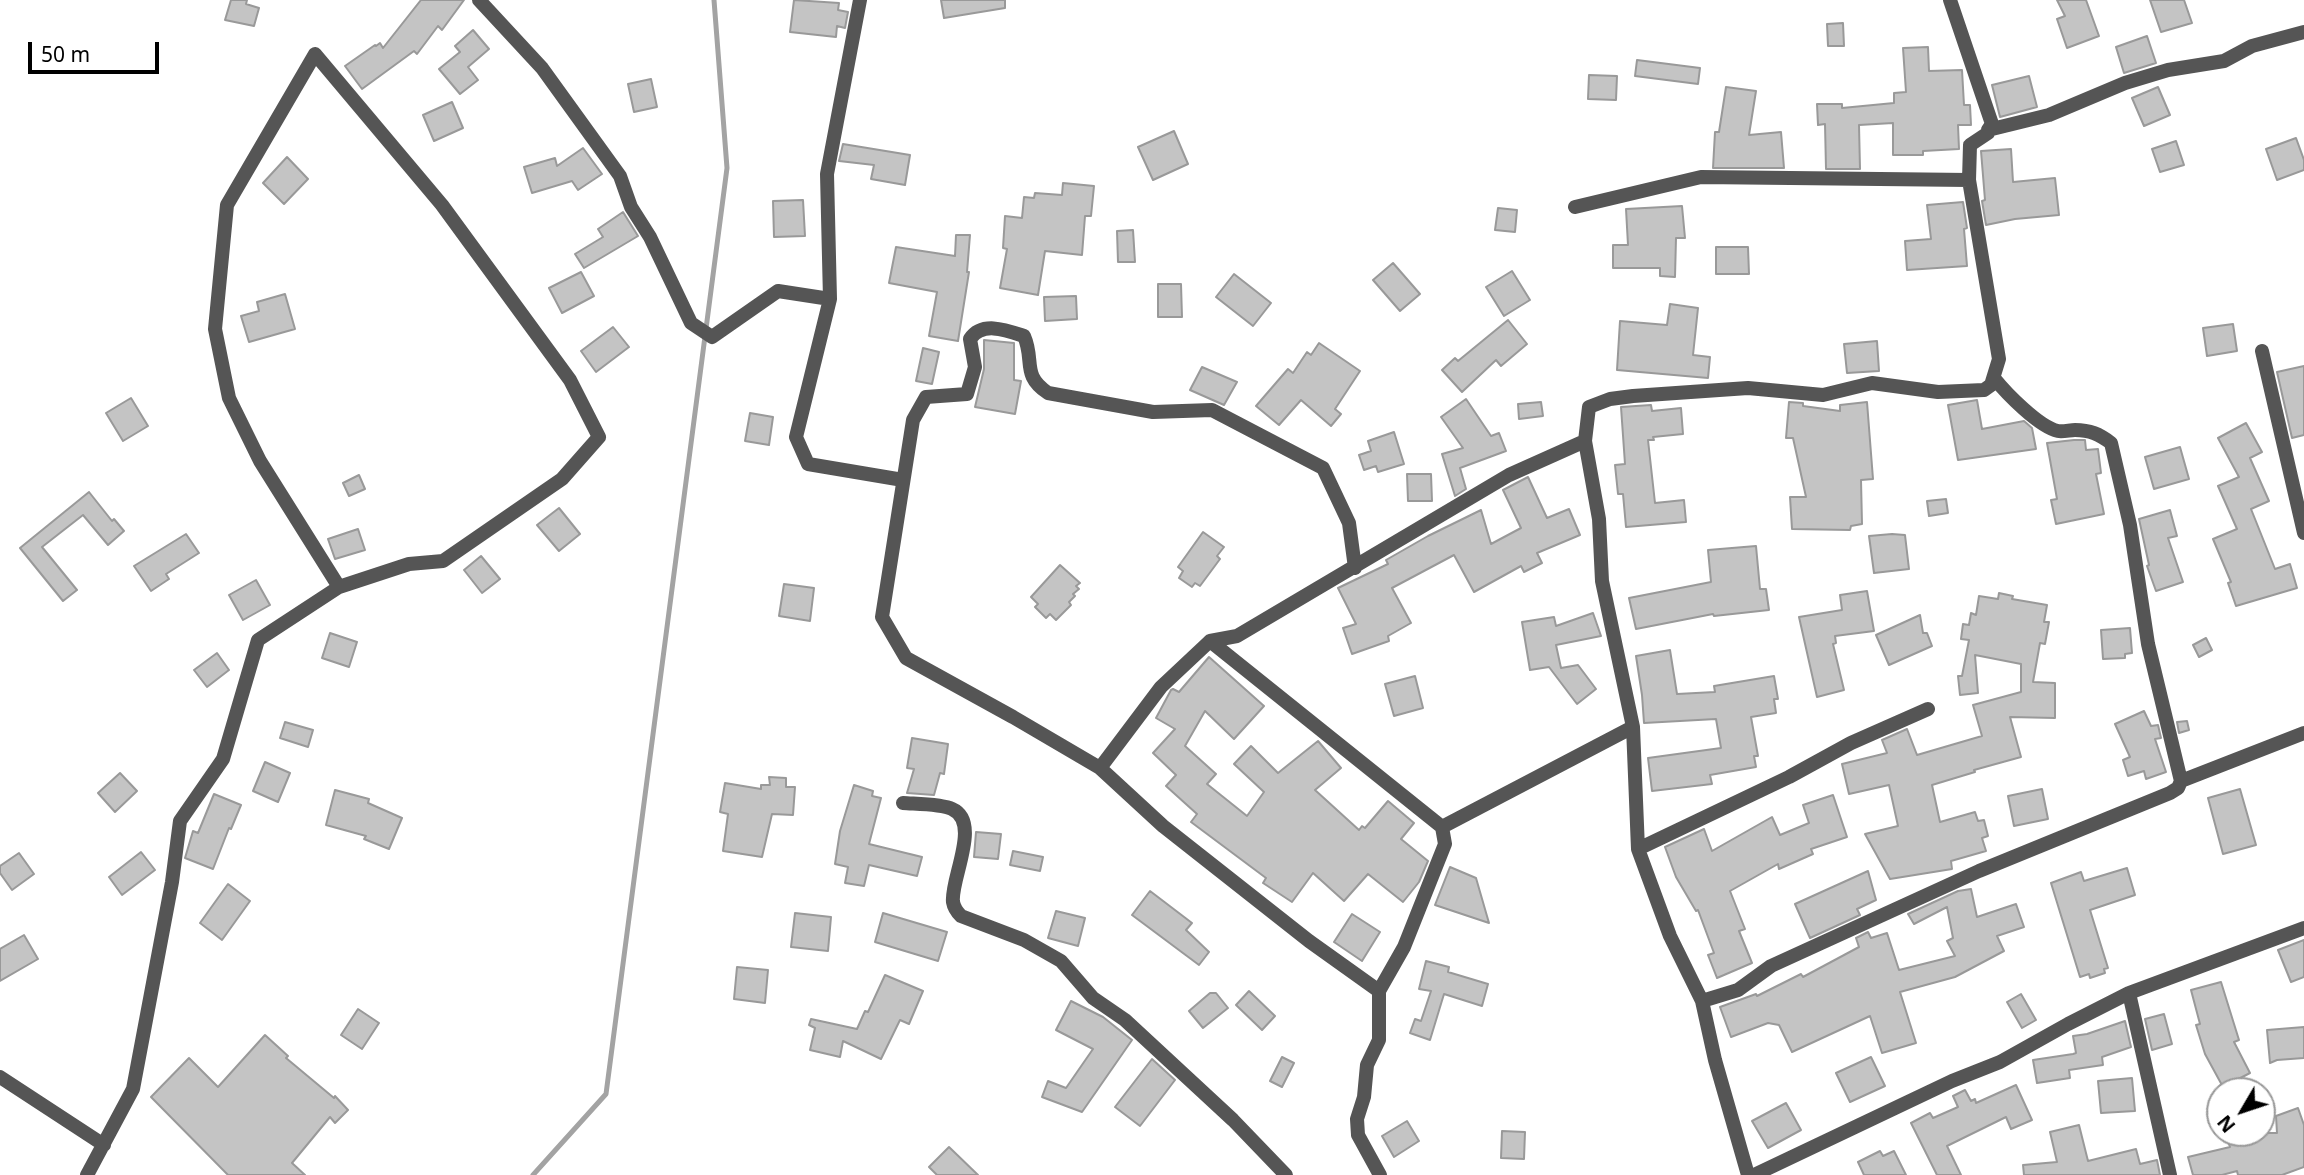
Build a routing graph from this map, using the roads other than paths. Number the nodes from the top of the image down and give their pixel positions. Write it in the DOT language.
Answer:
graph roads {
  1 [pos="479,0"];
  2 [pos="860,0"];
  3 [pos="1950,0"];
  4 [pos="2304,32"];
  5 [pos="1988,130"];
  6 [pos="1969,180"];
  7 [pos="1575,207"];
  8 [pos="830,299"];
  9 [pos="2262,351"];
  10 [pos="1994,378"];
  11 [pos="1585,441"];
  12 [pos="903,481"];
  13 [pos="2304,533"];
  14 [pos="1355,568"];
  15 [pos="340,587"];
  16 [pos="1210,641"];
  17 [pos="1928,709"];
  18 [pos="1633,727"];
  19 [pos="2304,733"];
  20 [pos="1100,768"];
  21 [pos="2181,781"];
  22 [pos="903,803"];
  23 [pos="1441,827"];
  24 [pos="1638,849"];
  25 [pos="2304,928"];
  26 [pos="1379,991"];
  27 [pos="2129,993"];
  28 [pos="1702,1000"];
  29 [pos="0,1077"];
  30 [pos="104,1145"];
  31 [pos="87,1175"];
  32 [pos="1286,1175"];
  33 [pos="1380,1175"];
  34 [pos="1748,1175"];
  35 [pos="1754,1175"];
  36 [pos="2170,1175"];
  1 -- 8 [label="street"];
  2 -- 8 [label="street"];
  3 -- 5 [label="street"];
  4 -- 5 [label="street"];
  5 -- 6 [label="street"];
  6 -- 7 [label="street"];
  6 -- 10 [label="street"];
  8 -- 12 [label="street"];
  9 -- 13 [label="street"];
  10 -- 11 [label="street"];
  10 -- 21 [label="street"];
  11 -- 14 [label="street"];
  11 -- 18 [label="street"];
  12 -- 14 [label="street"];
  12 -- 20 [label="street"];
  14 -- 16 [label="street"];
  15 -- 15 [label="street"];
  15 -- 30 [label="street"];
  16 -- 20 [label="street"];
  16 -- 23 [label="street"];
  17 -- 24 [label="street"];
  18 -- 23 [label="street"];
  18 -- 24 [label="street"];
  19 -- 21 [label="street"];
  20 -- 26 [label="street"];
  21 -- 28 [label="street"];
  22 -- 32 [label="street"];
  23 -- 26 [label="street"];
  24 -- 28 [label="street"];
  25 -- 27 [label="street"];
  26 -- 33 [label="street"];
  27 -- 35 [label="street"];
  27 -- 36 [label="street"];
  28 -- 34 [label="street"];
  29 -- 30 [label="street"];
  30 -- 31 [label="street"];
}
